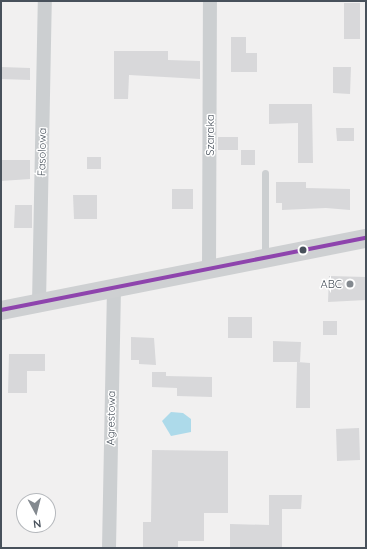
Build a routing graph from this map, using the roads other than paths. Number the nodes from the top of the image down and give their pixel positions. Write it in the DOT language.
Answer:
graph roads {
  1 [pos="44,1"];
  2 [pos="210,1"];
  3 [pos="265,173"];
  4 [pos="366,238"];
  5 [pos="265,258"];
  6 [pos="209,269"];
  7 [pos="114,288"];
  8 [pos="39,303"];
  9 [pos="1,310"];
  10 [pos="109,548"];
  1 -- 8 [label="street, Fasolowa"];
  2 -- 6 [label="street, Szaraka"];
  3 -- 5 [label="lane"];
  4 -- 5 [label="street"];
  5 -- 6 [label="street"];
  6 -- 7 [label="street"];
  7 -- 8 [label="street"];
  7 -- 10 [label="street, Agrestowa"];
  8 -- 9 [label="street"];
}
